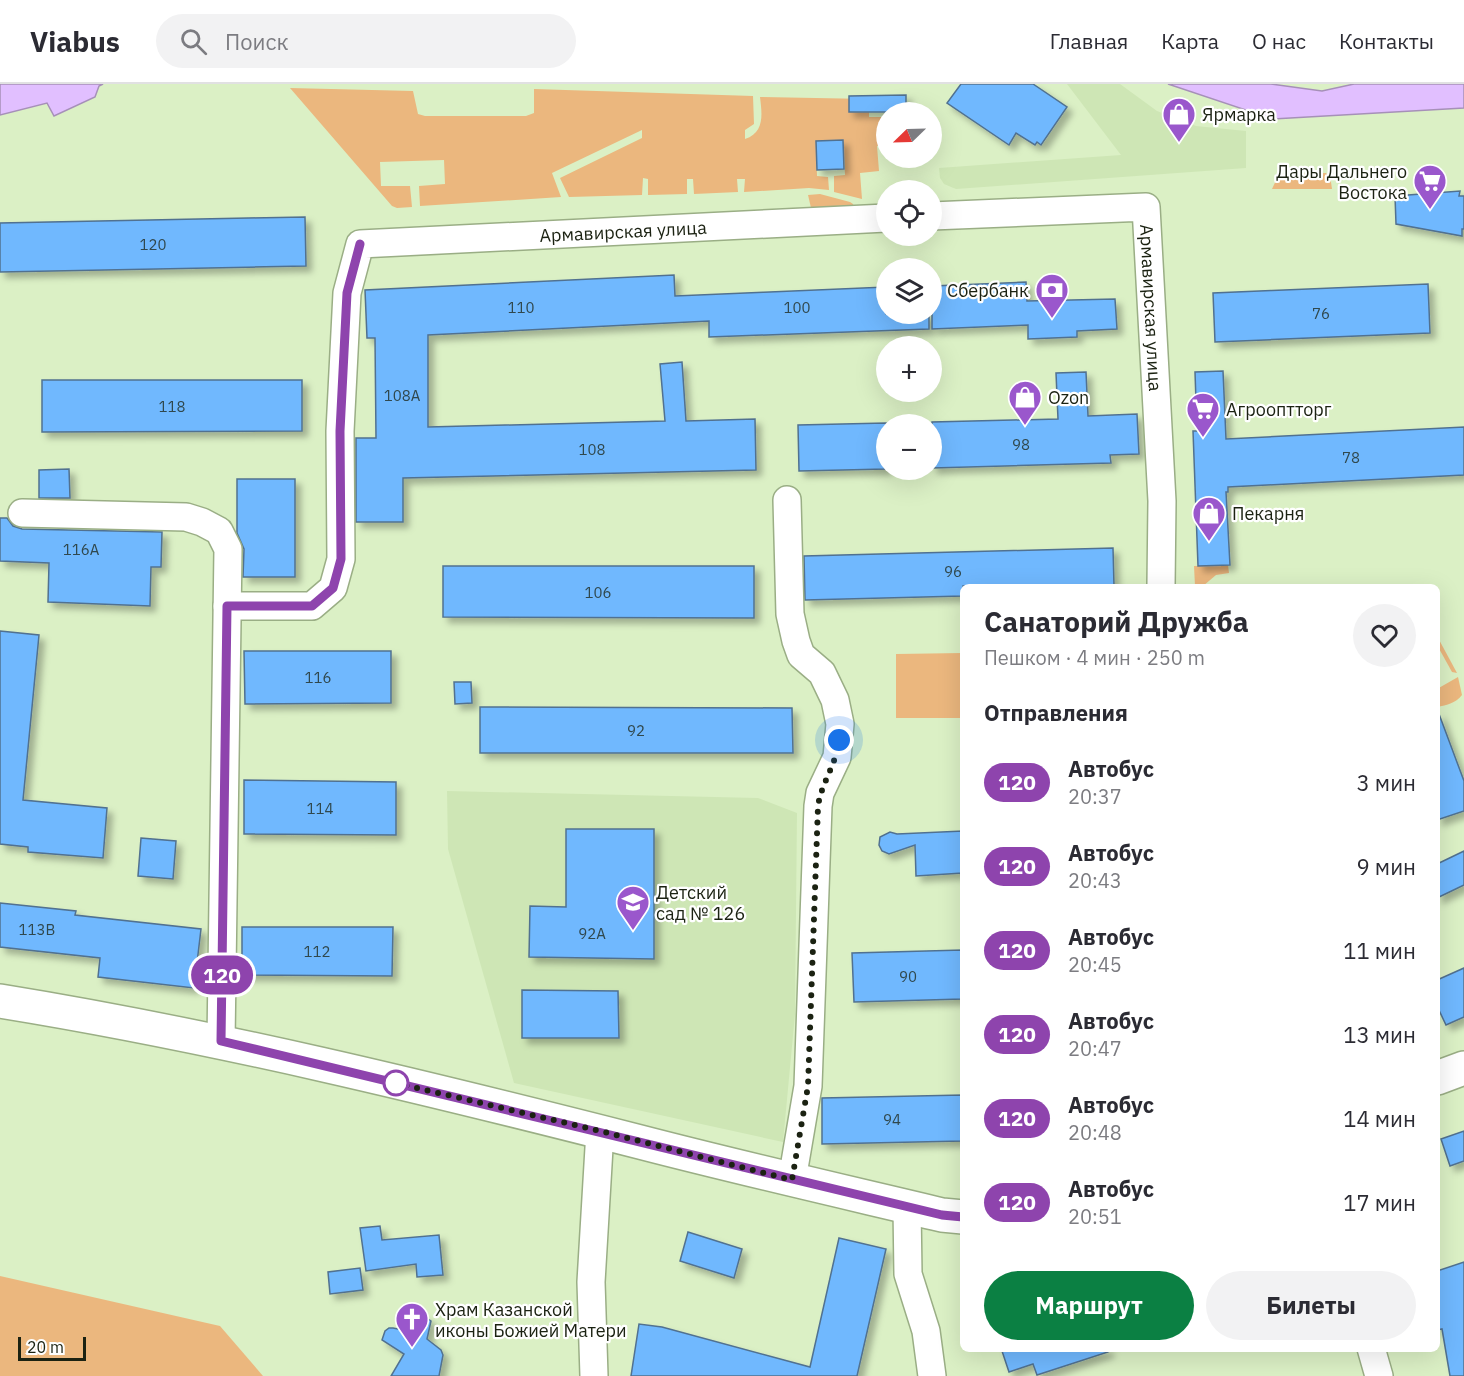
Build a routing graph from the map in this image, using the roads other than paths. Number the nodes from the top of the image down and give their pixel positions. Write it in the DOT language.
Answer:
graph roads {
  1 [pos="942,216"];
  2 [pos="876,218"];
  3 [pos="787,500"];
  4 [pos="22,513"];
  5 [pos="1161,584"];
  6 [pos="227,606"];
  7 [pos="0,1001"];
  8 [pos="221,1041"];
  9 [pos="1464,1068"];
  10 [pos="1440,1077"];
  11 [pos="600,1131"];
  12 [pos="792,1180"];
  13 [pos="907,1207"];
  14 [pos="960,1217"];
  15 [pos="1372,1352"];
  16 [pos="594,1376"];
  17 [pos="933,1376"];
  18 [pos="1379,1376"];
  1 -- 5 [label="street, Армавирская улица"];
  2 -- 6 [label="street, Армавирская улица"];
  3 -- 12 [label="street"];
  4 -- 6 [label="street"];
  6 -- 8 [label="street"];
  7 -- 8 [label="main road"];
  8 -- 11 [label="main road"];
  9 -- 10 [label="main road"];
  11 -- 12 [label="main road"];
  11 -- 16 [label="street"];
  12 -- 13 [label="main road"];
  13 -- 14 [label="main road"];
  13 -- 17 [label="street"];
  15 -- 18 [label="street"];
}
